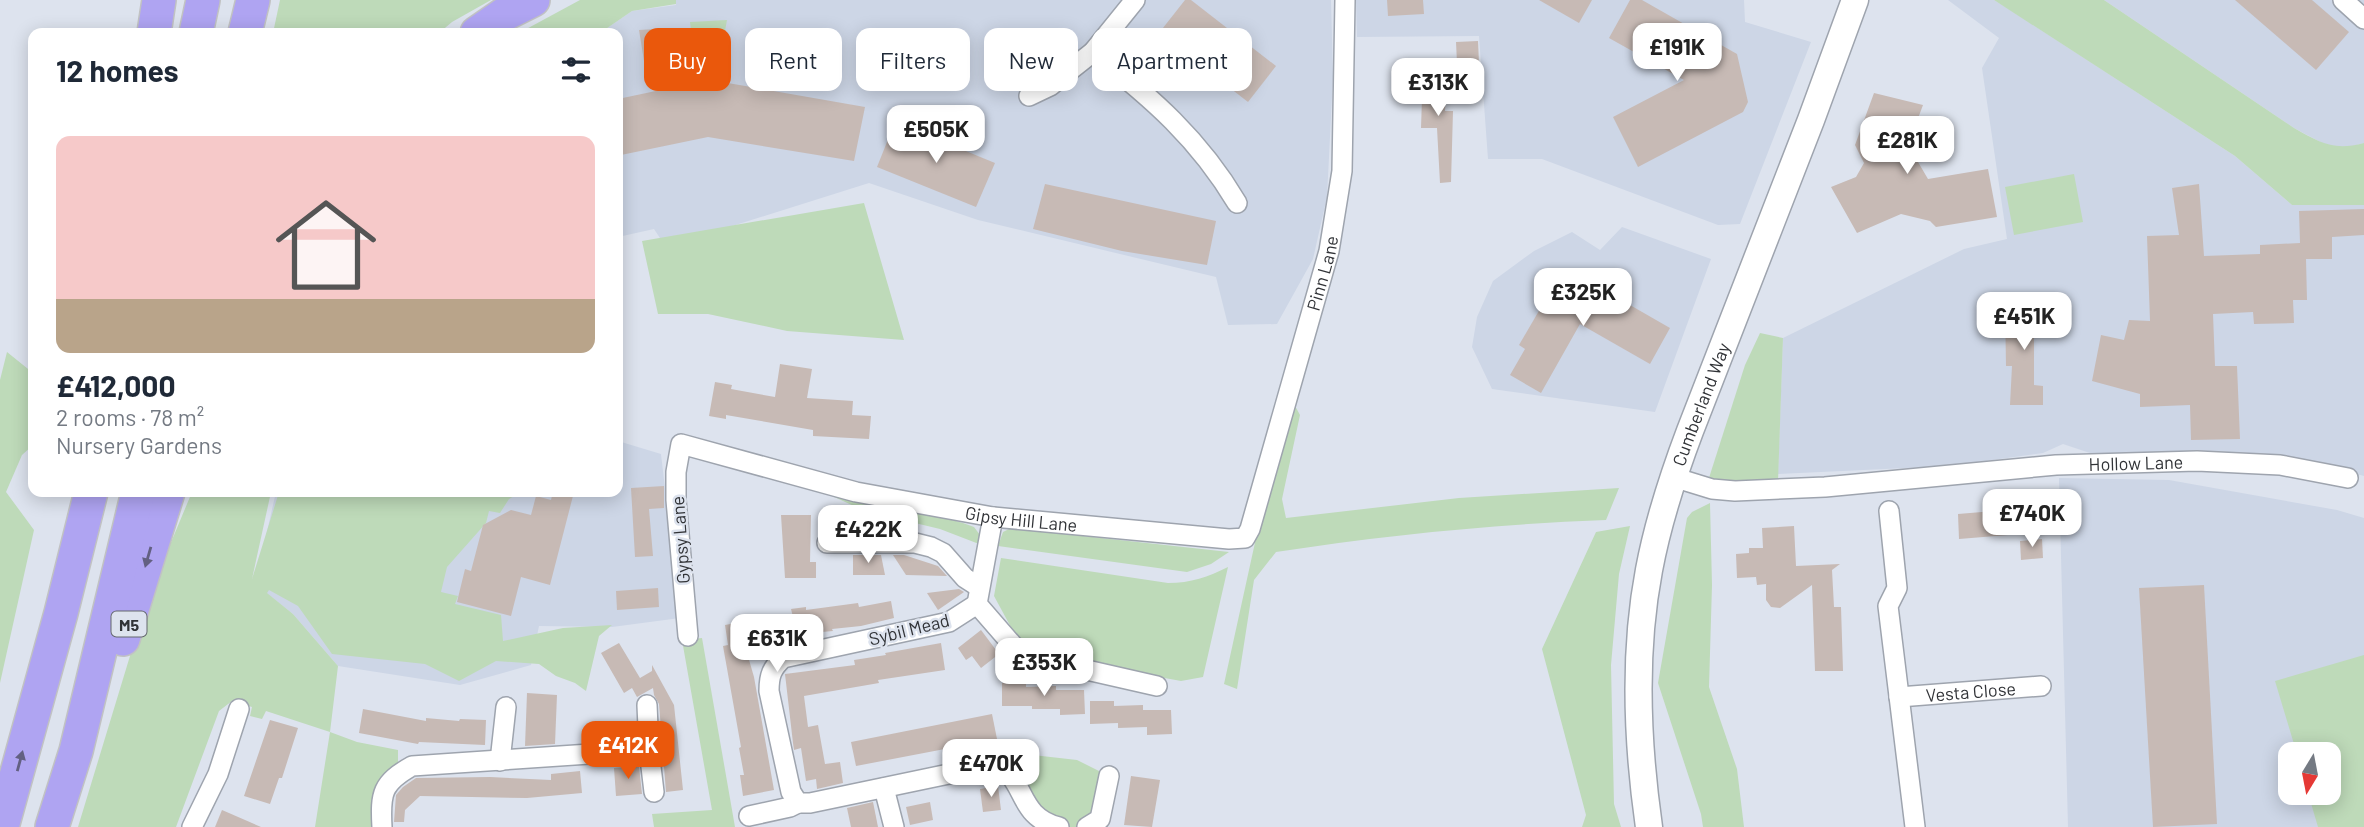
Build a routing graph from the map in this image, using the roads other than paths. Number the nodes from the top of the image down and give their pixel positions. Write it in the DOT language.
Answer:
graph roads {
  1 [pos="159,0"];
  2 [pos="203,0"];
  3 [pos="253,0"];
  4 [pos="533,0"];
  5 [pos="1135,0"];
  6 [pos="1345,0"];
  7 [pos="1855,0"];
  8 [pos="2343,0"];
  9 [pos="2364,19"];
  10 [pos="154,28"];
  11 [pos="197,28"];
  12 [pos="246,28"];
  13 [pos="484,28"];
  14 [pos="1112,28"];
  15 [pos="1092,53"];
  16 [pos="1142,91"];
  17 [pos="1029,96"];
  18 [pos="1237,203"];
  19 [pos="681,444"];
  20 [pos="1673,477"];
  21 [pos="2348,478"];
  22 [pos="68,497"];
  23 [pos="90,497"];
  24 [pos="137,497"];
  25 [pos="166,497"];
  26 [pos="1888,511"];
  27 [pos="993,517"];
  28 [pos="1245,538"];
  29 [pos="827,543"];
  30 [pos="978,596"];
  31 [pos="61,613"];
  32 [pos="688,636"];
  33 [pos="1157,686"];
  34 [pos="2041,686"];
  35 [pos="1899,697"];
  36 [pos="647,705"];
  37 [pos="506,707"];
  38 [pos="239,709"];
  39 [pos="649,750"];
  40 [pos="76,751"];
  41 [pos="500,761"];
  42 [pos="1109,776"];
  43 [pos="884,788"];
  44 [pos="654,792"];
  45 [pos="798,803"];
  46 [pos="749,816"];
  47 [pos="1096,824"];
  48 [pos="2,827"];
  49 [pos="52,827"];
  50 [pos="192,827"];
  51 [pos="382,827"];
  52 [pos="894,827"];
  53 [pos="1059,827"];
  54 [pos="1649,827"];
  55 [pos="1915,827"];
  1 -- 10 [label="highway"];
  2 -- 11 [label="highway"];
  3 -- 12 [label="highway"];
  4 -- 13 [label="highway"];
  5 -- 14 [label="street"];
  6 -- 28 [label="street, Pinn Lane"];
  7 -- 20 [label="main road, Cumberland Way"];
  8 -- 9 [label="street"];
  15 -- 17 [label="street"];
  16 -- 18 [label="street"];
  19 -- 27 [label="street, Gipsy Hill Lane"];
  19 -- 32 [label="street, Gypsy Lane"];
  20 -- 21 [label="street, Hollow Lane"];
  20 -- 54 [label="main road, Cumberland Way"];
  22 -- 31 [label="highway"];
  23 -- 31 [label="highway"];
  24 -- 40 [label="highway, M5"];
  25 -- 40 [label="highway, M5, one-way"];
  26 -- 35 [label="street, Vesta Close"];
  27 -- 28 [label="street, Gipsy Hill Lane"];
  27 -- 30 [label="street"];
  29 -- 30 [label="street"];
  30 -- 33 [label="street"];
  30 -- 45 [label="street, Sybil Mead"];
  48 -- 31 [label="highway, one-way"];
  34 -- 35 [label="street, Vesta Close"];
  35 -- 55 [label="street, Vesta Close"];
  36 -- 39 [label="street"];
  37 -- 41 [label="street"];
  38 -- 50 [label="street"];
  39 -- 41 [label="street"];
  39 -- 44 [label="street"];
  40 -- 49 [label="highway, M5"];
  41 -- 51 [label="street"];
  42 -- 47 [label="street"];
  43 -- 45 [label="street"];
  43 -- 52 [label="street"];
  43 -- 53 [label="street"];
  45 -- 46 [label="street"];
}
